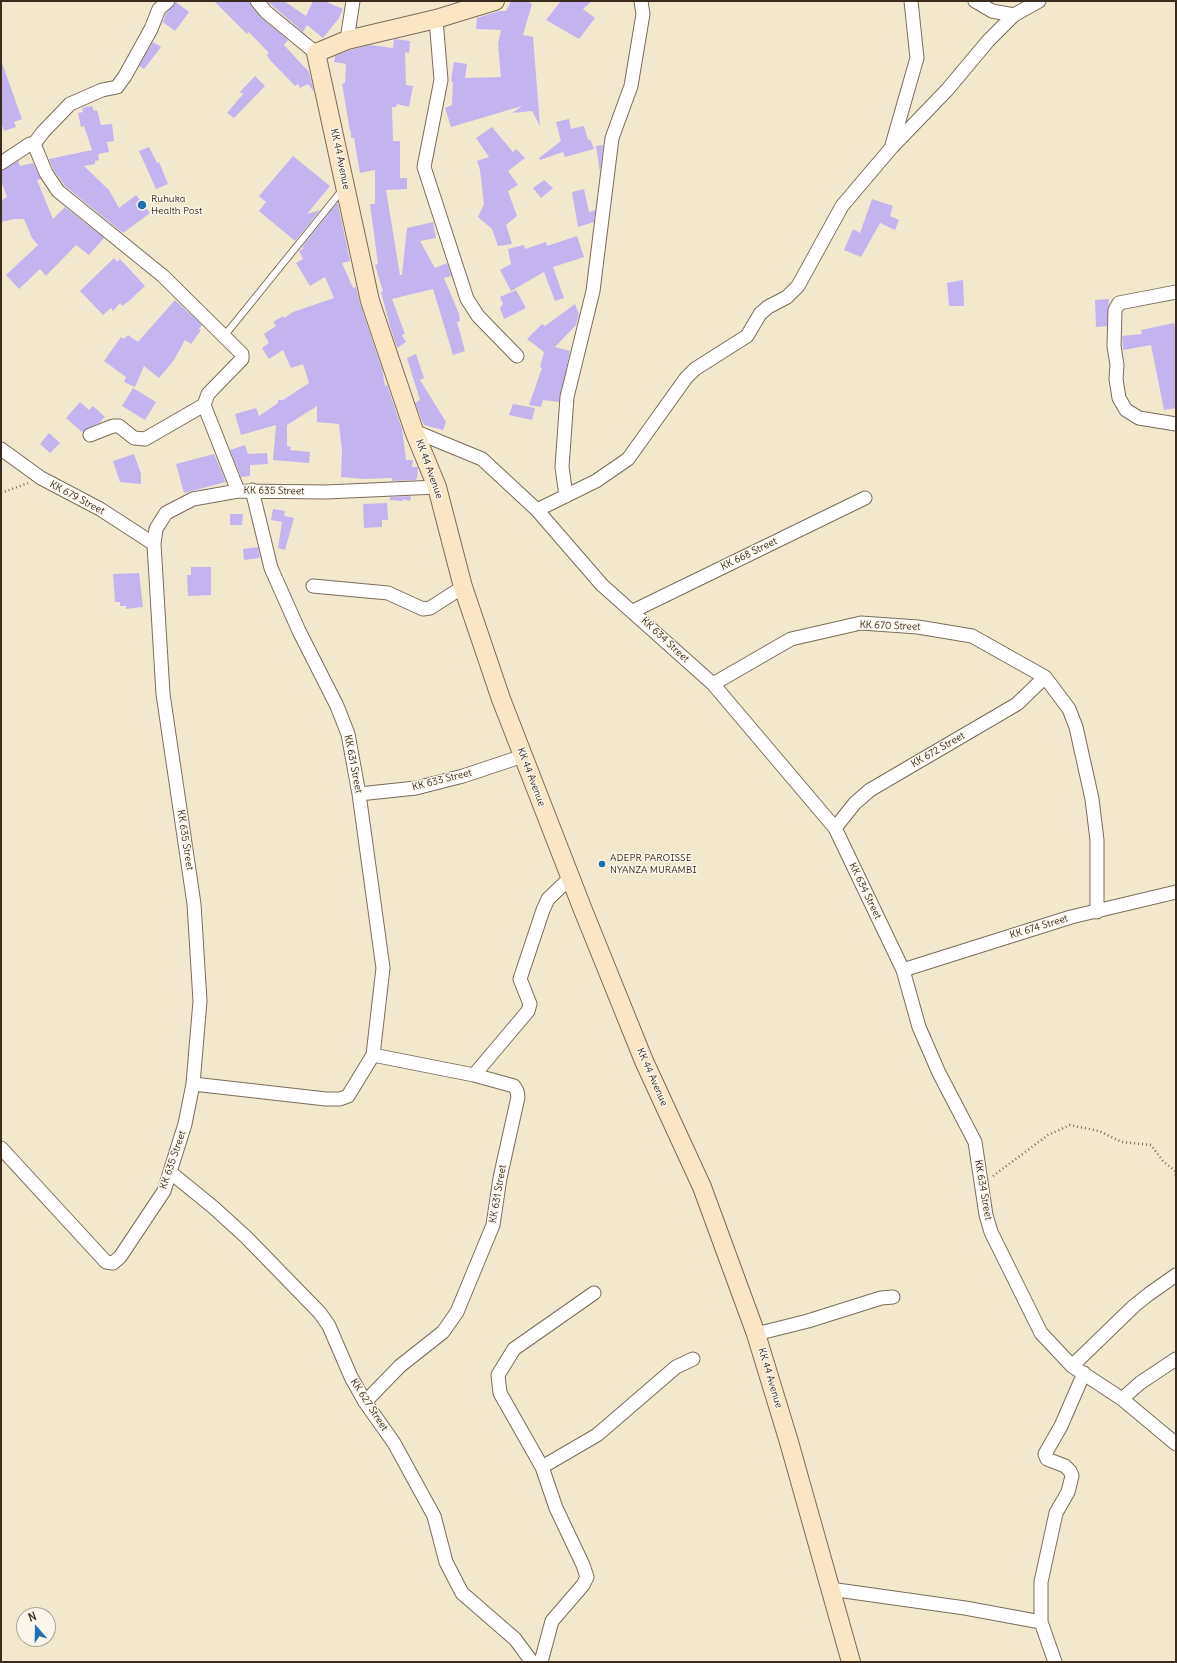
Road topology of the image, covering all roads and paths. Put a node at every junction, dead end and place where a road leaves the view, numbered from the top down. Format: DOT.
graph roads {
  1 [pos="168,1"];
  2 [pos="257,1"];
  3 [pos="353,1"];
  4 [pos="496,1"];
  5 [pos="641,1"];
  6 [pos="911,1"];
  7 [pos="976,1"];
  8 [pos="1039,1"];
  9 [pos="1014,15"];
  10 [pos="436,19"];
  11 [pos="347,40"];
  12 [pos="316,53"];
  13 [pos="34,144"];
  14 [pos="892,147"];
  15 [pos="1,163"];
  16 [pos="346,186"];
  17 [pos="1176,292"];
  18 [pos="225,335"];
  19 [pos="517,356"];
  20 [pos="204,404"];
  21 [pos="1176,424"];
  22 [pos="414,430"];
  23 [pos="90,435"];
  24 [pos="1,450"];
  25 [pos="41,478"];
  26 [pos="437,487"];
  27 [pos="252,490"];
  28 [pos="238,491"];
  29 [pos="1,493"];
  30 [pos="566,496"];
  31 [pos="865,498"];
  32 [pos="537,510"];
  33 [pos="154,544"];
  34 [pos="313,586"];
  35 [pos="464,587"];
  36 [pos="633,611"];
  37 [pos="1045,677"];
  38 [pos="712,684"];
  39 [pos="523,756"];
  40 [pos="359,794"];
  41 [pos="835,828"];
  42 [pos="570,878"];
  43 [pos="1176,892"];
  44 [pos="1097,912"];
  45 [pos="903,970"];
  46 [pos="373,1055"];
  47 [pos="474,1075"];
  48 [pos="194,1084"];
  49 [pos="1,1148"];
  50 [pos="170,1172"];
  51 [pos="1176,1178"];
  52 [pos="981,1185"];
  53 [pos="1176,1275"];
  54 [pos="594,1292"];
  55 [pos="893,1297"];
  56 [pos="756,1334"];
  57 [pos="693,1359"];
  58 [pos="1176,1359"];
  59 [pos="1072,1366"];
  60 [pos="1084,1373"];
  61 [pos="1122,1399"];
  62 [pos="365,1402"];
  63 [pos="1176,1444"];
  64 [pos="542,1467"];
  65 [pos="830,1589"];
  66 [pos="1042,1622"];
  67 [pos="532,1662"];
  68 [pos="541,1662"];
  69 [pos="851,1662"];
  70 [pos="1056,1662"];
  1 -- 13 [label="street"];
  2 -- 12 [label="street"];
  3 -- 11 [label="street"];
  4 -- 10 [label="main road"];
  5 -- 30 [label="street"];
  6 -- 14 [label="street"];
  7 -- 9 [label="street"];
  8 -- 9 [label="street"];
  9 -- 14 [label="street"];
  10 -- 11 [label="main road"];
  10 -- 19 [label="street"];
  11 -- 12 [label="main road"];
  12 -- 16 [label="main road, KK 44 Avenue"];
  13 -- 15 [label="street"];
  13 -- 18 [label="street"];
  14 -- 30 [label="street"];
  16 -- 18 [label="lane"];
  16 -- 22 [label="main road, KK 44 Avenue"];
  17 -- 21 [label="street"];
  18 -- 20 [label="street"];
  20 -- 23 [label="street"];
  20 -- 28 [label="street"];
  22 -- 26 [label="main road, KK 44 Avenue"];
  22 -- 32 [label="street, KK 634 Street"];
  24 -- 25 [label="street, KK 679 Street"];
  25 -- 29 [label="path"];
  25 -- 33 [label="street, KK 679 Street"];
  26 -- 27 [label="street, KK 635 Street"];
  26 -- 35 [label="main road, KK 44 Avenue"];
  27 -- 28 [label="street, KK 635 Street"];
  27 -- 40 [label="street, KK 631 Street"];
  28 -- 33 [label="street, KK 635 Street"];
  30 -- 32 [label="street"];
  31 -- 36 [label="street, KK 668 Street"];
  32 -- 36 [label="street, KK 634 Street"];
  33 -- 48 [label="street, KK 635 Street"];
  34 -- 35 [label="street"];
  35 -- 39 [label="main road, KK 44 Avenue"];
  36 -- 38 [label="street, KK 634 Street"];
  37 -- 38 [label="street, KK 670 Street"];
  37 -- 41 [label="street, KK 672 Street"];
  37 -- 44 [label="street"];
  38 -- 41 [label="street, KK 634 Street"];
  39 -- 40 [label="street, KK 633 Street"];
  39 -- 42 [label="main road, KK 44 Avenue"];
  40 -- 46 [label="street, KK 631 Street"];
  41 -- 45 [label="street, KK 634 Street"];
  42 -- 47 [label="street"];
  42 -- 56 [label="main road, KK 44 Avenue"];
  43 -- 44 [label="street, KK 674 Street"];
  44 -- 45 [label="street, KK 674 Street"];
  45 -- 52 [label="street, KK 634 Street"];
  46 -- 47 [label="street, KK 631 Street"];
  46 -- 48 [label="street, KK 631 Street"];
  47 -- 62 [label="street, KK 631 Street"];
  48 -- 50 [label="street, KK 635 Street"];
  49 -- 50 [label="street, KK 635 Street"];
  50 -- 62 [label="street, KK 627 Street"];
  51 -- 52 [label="path"];
  52 -- 59 [label="street, KK 634 Street"];
  53 -- 59 [label="street"];
  54 -- 64 [label="street"];
  55 -- 56 [label="street"];
  56 -- 65 [label="main road, KK 44 Avenue"];
  57 -- 64 [label="street"];
  58 -- 61 [label="street"];
  59 -- 60 [label="street, KK 634 Street"];
  60 -- 61 [label="street, KK 634 Street"];
  60 -- 66 [label="street"];
  61 -- 63 [label="street, KK 634 Street"];
  62 -- 67 [label="street, KK 627 Street"];
  64 -- 68 [label="street"];
  65 -- 66 [label="street"];
  65 -- 69 [label="main road, KK 44 Avenue"];
  66 -- 70 [label="street"];
}
